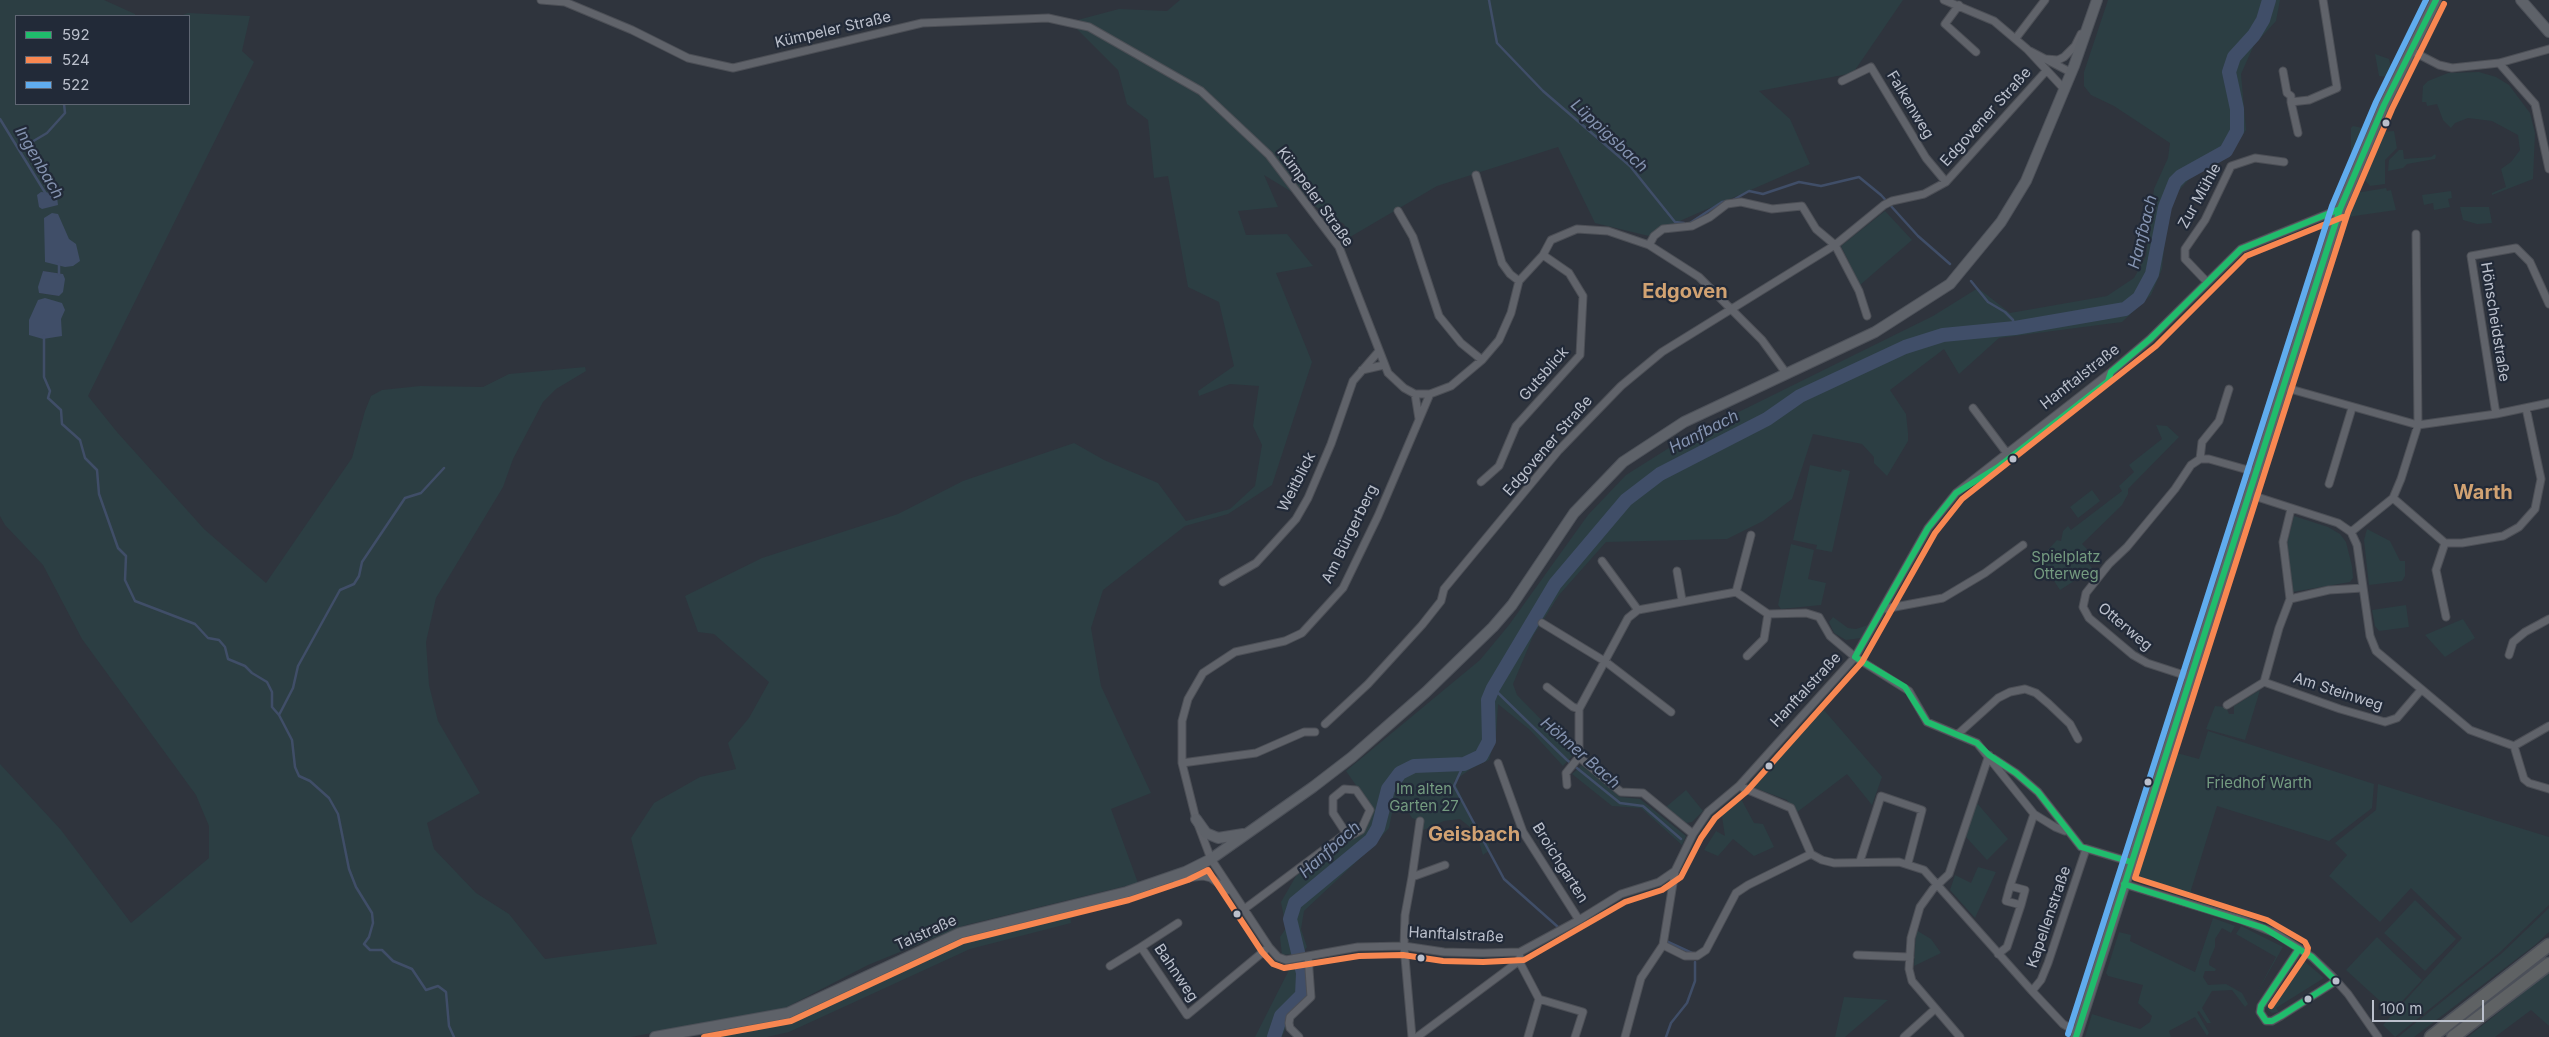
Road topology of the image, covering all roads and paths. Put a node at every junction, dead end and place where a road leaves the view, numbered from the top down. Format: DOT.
graph roads {
  1 [pos="541,0"];
  2 [pos="1944,0"];
  3 [pos="2045,0"];
  4 [pos="2323,0"];
  5 [pos="2436,0"];
  6 [pos="2521,0"];
  7 [pos="2096,4"];
  8 [pos="1959,5"];
  9 [pos="2549,32"];
  10 [pos="2016,38"];
  11 [pos="2027,49"];
  12 [pos="2549,49"];
  13 [pos="2410,50"];
  14 [pos="1976,52"];
  15 [pos="2046,59"];
  16 [pos="2499,63"];
  17 [pos="2046,71"];
  18 [pos="2283,71"];
  19 [pos="2072,73"];
  20 [pos="1842,80"];
  21 [pos="2065,90"];
  22 [pos="2292,102"];
  23 [pos="2298,133"];
  24 [pos="2284,162"];
  25 [pos="2549,169"];
  26 [pos="1476,176"];
  27 [pos="1946,182"];
  28 [pos="2340,209"];
  29 [pos="1398,211"];
  30 [pos="2416,234"];
  31 [pos="1649,245"];
  32 [pos="1835,245"];
  33 [pos="1543,255"];
  34 [pos="1519,281"];
  35 [pos="2207,282"];
  36 [pos="2549,304"];
  37 [pos="1731,310"];
  38 [pos="1867,316"];
  39 [pos="1379,351"];
  40 [pos="1482,360"];
  41 [pos="1384,364"];
  42 [pos="1362,370"];
  43 [pos="1786,373"];
  44 [pos="2229,389"];
  45 [pos="2281,392"];
  46 [pos="1415,394"];
  47 [pos="1430,394"];
  48 [pos="2549,403"];
  49 [pos="1973,408"];
  50 [pos="2352,408"];
  51 [pos="2526,408"];
  52 [pos="2496,414"];
  53 [pos="1419,419"];
  54 [pos="2418,425"];
  55 [pos="2006,452"];
  56 [pos="2200,459"];
  57 [pos="2254,472"];
  58 [pos="1481,482"];
  59 [pos="2328,484"];
  60 [pos="2248,494"];
  61 [pos="2393,498"];
  62 [pos="2291,509"];
  63 [pos="2351,532"];
  64 [pos="1751,535"];
  65 [pos="2445,543"];
  66 [pos="2023,545"];
  67 [pos="1602,561"];
  68 [pos="1677,571"];
  69 [pos="1223,582"];
  70 [pos="2363,588"];
  71 [pos="1736,592"];
  72 [pos="2290,599"];
  73 [pos="1682,600"];
  74 [pos="1884,609"];
  75 [pos="1638,610"];
  76 [pos="1768,614"];
  77 [pos="2446,617"];
  78 [pos="2549,619"];
  79 [pos="1542,623"];
  80 [pos="2509,655"];
  81 [pos="1747,656"];
  82 [pos="1855,658"];
  83 [pos="1606,662"];
  84 [pos="2190,677"];
  85 [pos="2264,682"];
  86 [pos="1547,687"];
  87 [pos="2421,690"];
  88 [pos="2227,705"];
  89 [pos="1580,709"];
  90 [pos="1671,712"];
  91 [pos="1325,724"];
  92 [pos="2549,726"];
  93 [pos="1315,732"];
  94 [pos="1958,734"];
  95 [pos="2078,739"];
  96 [pos="2514,746"];
  97 [pos="1988,755"];
  98 [pos="1577,759"];
  99 [pos="1182,763"];
  100 [pos="1498,763"];
  101 [pos="1567,785"];
  102 [pos="1740,786"];
  103 [pos="2549,789"];
  104 [pos="2034,814"];
  105 [pos="1196,819"];
  106 [pos="1420,821"];
  107 [pos="1253,830"];
  108 [pos="2065,830"];
  109 [pos="1346,833"];
  110 [pos="1693,834"];
  111 [pos="2086,849"];
  112 [pos="1811,854"];
  113 [pos="1211,859"];
  114 [pos="1860,861"];
  115 [pos="2131,862"];
  116 [pos="1908,863"];
  117 [pos="1445,865"];
  118 [pos="1675,871"];
  119 [pos="1412,877"];
  120 [pos="1157,882"];
  121 [pos="2124,884"];
  122 [pos="1939,886"];
  123 [pos="2010,886"];
  124 [pos="1231,891"];
  125 [pos="2021,905"];
  126 [pos="1243,910"];
  127 [pos="1579,920"];
  128 [pos="1178,924"];
  129 [pos="2549,944"];
  130 [pos="1663,945"];
  131 [pos="1404,946"];
  132 [pos="1142,947"];
  133 [pos="1269,947"];
  134 [pos="2299,949"];
  135 [pos="1520,952"];
  136 [pos="1857,954"];
  137 [pos="1998,954"];
  138 [pos="1306,957"];
  139 [pos="1910,957"];
  140 [pos="1520,961"];
  141 [pos="2549,964"];
  142 [pos="1110,966"];
  143 [pos="2336,981"];
  144 [pos="2032,991"];
  145 [pos="1539,999"];
  146 [pos="1935,1009"];
  147 [pos="2076,1035"];
  148 [pos="655,1037"];
  149 [pos="1299,1037"];
  150 [pos="1412,1037"];
  151 [pos="1417,1037"];
  152 [pos="1528,1037"];
  153 [pos="1575,1037"];
  154 [pos="1625,1037"];
  155 [pos="1904,1037"];
  156 [pos="1960,1037"];
  157 [pos="2378,1037"];
  158 [pos="2431,1037"];
  159 [pos="2453,1037"];
  1 -- 39 [label="street, Kümpeler Straße"];
  2 -- 8 [label="street"];
  3 -- 10 [label="street"];
  4 -- 22 [label="street"];
  5 -- 13 [label="main road"];
  6 -- 9 [label="main road"];
  7 -- 15 [label="street"];
  7 -- 19 [label="main road, Talstraße"];
  8 -- 10 [label="street"];
  8 -- 14 [label="street"];
  10 -- 11 [label="street"];
  11 -- 15 [label="street"];
  11 -- 17 [label="street"];
  12 -- 16 [label="street"];
  13 -- 16 [label="street"];
  13 -- 28 [label="main road"];
  15 -- 19 [label="street"];
  16 -- 25 [label="street"];
  17 -- 21 [label="street"];
  17 -- 27 [label="street, Edgovener Straße"];
  18 -- 22 [label="street"];
  19 -- 21 [label="main road, Talstraße"];
  20 -- 27 [label="street, Falkenweg"];
  21 -- 43 [label="main road, Talstraße"];
  22 -- 23 [label="street"];
  24 -- 35 [label="street, Zur Mühle"];
  26 -- 34 [label="street"];
  27 -- 32 [label="street, Edgovener Straße"];
  28 -- 35 [label="street, Hanftalstraße"];
  28 -- 45 [label="main road"];
  29 -- 40 [label="street"];
  30 -- 54 [label="street"];
  31 -- 32 [label="street"];
  31 -- 33 [label="street"];
  31 -- 37 [label="street"];
  32 -- 37 [label="street, Edgovener Straße"];
  32 -- 38 [label="street"];
  33 -- 34 [label="street"];
  33 -- 58 [label="street, Gutsblick"];
  34 -- 40 [label="street"];
  35 -- 55 [label="street, Hanftalstraße"];
  36 -- 52 [label="street, Hönscheidstraße"];
  37 -- 43 [label="street"];
  37 -- 91 [label="street, Edgovener Straße"];
  39 -- 41 [label="street, Kümpeler Straße"];
  39 -- 42 [label="street, Weitblick"];
  40 -- 47 [label="street"];
  41 -- 42 [label="street"];
  41 -- 46 [label="street, Kümpeler Straße"];
  42 -- 69 [label="street, Weitblick"];
  43 -- 107 [label="main road, Talstraße"];
  44 -- 56 [label="street, Otterweg"];
  45 -- 50 [label="street"];
  45 -- 57 [label="main road"];
  46 -- 47 [label="street"];
  46 -- 53 [label="street"];
  47 -- 53 [label="street, Am Bürgerberg"];
  48 -- 51 [label="street"];
  49 -- 55 [label="street"];
  50 -- 54 [label="street"];
  50 -- 59 [label="street"];
  51 -- 52 [label="street"];
  51 -- 65 [label="street"];
  52 -- 54 [label="street"];
  53 -- 99 [label="street, Am Bürgerberg"];
  54 -- 61 [label="street"];
  55 -- 74 [label="street, Hanftalstraße"];
  56 -- 57 [label="street"];
  56 -- 84 [label="street, Otterweg"];
  57 -- 60 [label="main road"];
  60 -- 62 [label="street"];
  60 -- 84 [label="main road"];
  61 -- 63 [label="street"];
  61 -- 65 [label="street"];
  62 -- 63 [label="street"];
  62 -- 72 [label="street"];
  63 -- 70 [label="street"];
  64 -- 71 [label="street"];
  65 -- 77 [label="street"];
  66 -- 74 [label="street"];
  67 -- 75 [label="street"];
  68 -- 73 [label="street"];
  70 -- 72 [label="street"];
  70 -- 87 [label="street"];
  71 -- 73 [label="street"];
  71 -- 76 [label="street"];
  72 -- 85 [label="street"];
  73 -- 75 [label="street"];
  74 -- 82 [label="street, Hanftalstraße"];
  75 -- 83 [label="street"];
  76 -- 81 [label="street"];
  76 -- 82 [label="street"];
  78 -- 80 [label="street"];
  79 -- 83 [label="street"];
  82 -- 94 [label="street"];
  82 -- 102 [label="street, Hanftalstraße"];
  83 -- 89 [label="street"];
  83 -- 90 [label="street"];
  84 -- 115 [label="main road"];
  85 -- 87 [label="street, Am Steinweg"];
  85 -- 88 [label="street"];
  86 -- 89 [label="street"];
  87 -- 96 [label="street"];
  89 -- 98 [label="street"];
  92 -- 96 [label="street"];
  93 -- 99 [label="street"];
  94 -- 95 [label="street"];
  94 -- 97 [label="street"];
  96 -- 103 [label="street"];
  97 -- 104 [label="street"];
  97 -- 108 [label="street"];
  97 -- 122 [label="street"];
  98 -- 101 [label="street"];
  98 -- 110 [label="street"];
  99 -- 105 [label="street, Am Bürgerberg"];
  100 -- 127 [label="street, Broichgarten"];
  102 -- 110 [label="street, Hanftalstraße"];
  102 -- 112 [label="street"];
  104 -- 108 [label="street"];
  104 -- 123 [label="street"];
  105 -- 107 [label="main road, Am Bürgerberg"];
  105 -- 113 [label="street, Am Bürgerberg"];
  106 -- 119 [label="street"];
  107 -- 113 [label="main road, Talstraße"];
  108 -- 111 [label="street"];
  109 -- 109 [label="street"];
  109 -- 126 [label="street"];
  110 -- 118 [label="street, Hanftalstraße"];
  111 -- 115 [label="street"];
  111 -- 144 [label="street, Kapellenstraße"];
  112 -- 114 [label="street, Kapellenstraße"];
  112 -- 130 [label="street"];
  113 -- 120 [label="main road, Talstraße"];
  113 -- 124 [label="street, Hanftalstraße"];
  114 -- 116 [label="street, Kapellenstraße"];
  114 -- 116 [label="street"];
  115 -- 121 [label="main road"];
  116 -- 122 [label="street, Kapellenstraße"];
  117 -- 119 [label="street"];
  118 -- 127 [label="street, Hanftalstraße"];
  118 -- 130 [label="street"];
  119 -- 131 [label="street"];
  120 -- 124 [label="street, Hanftalstraße"];
  120 -- 148 [label="main road, Talstraße"];
  121 -- 134 [label="street"];
  121 -- 147 [label="main road"];
  122 -- 137 [label="street, Kapellenstraße"];
  122 -- 139 [label="street"];
  123 -- 125 [label="street, Kapellenstraße"];
  123 -- 125 [label="street, Kapellenstraße"];
  124 -- 126 [label="street, Hanftalstraße"];
  125 -- 137 [label="street, Kapellenstraße"];
  126 -- 133 [label="street, Hanftalstraße"];
  127 -- 135 [label="street, Hanftalstraße"];
  128 -- 132 [label="street, Bahnweg"];
  129 -- 158 [label="highway"];
  130 -- 154 [label="street"];
  131 -- 135 [label="street, Hanftalstraße"];
  131 -- 138 [label="street, Hanftalstraße"];
  131 -- 150 [label="street"];
  132 -- 133 [label="street, Bahnweg"];
  132 -- 142 [label="street, Bahnweg"];
  133 -- 138 [label="street, Hanftalstraße"];
  134 -- 143 [label="street"];
  134 -- 143 [label="street"];
  135 -- 140 [label="street"];
  136 -- 139 [label="street"];
  137 -- 144 [label="street, Kapellenstraße"];
  138 -- 149 [label="street"];
  139 -- 146 [label="street"];
  140 -- 145 [label="street"];
  140 -- 151 [label="street"];
  141 -- 159 [label="highway"];
  143 -- 157 [label="street"];
  144 -- 147 [label="street, Kapellenstraße"];
  145 -- 152 [label="street"];
  145 -- 153 [label="street"];
  146 -- 155 [label="street"];
  146 -- 156 [label="street"];
}
